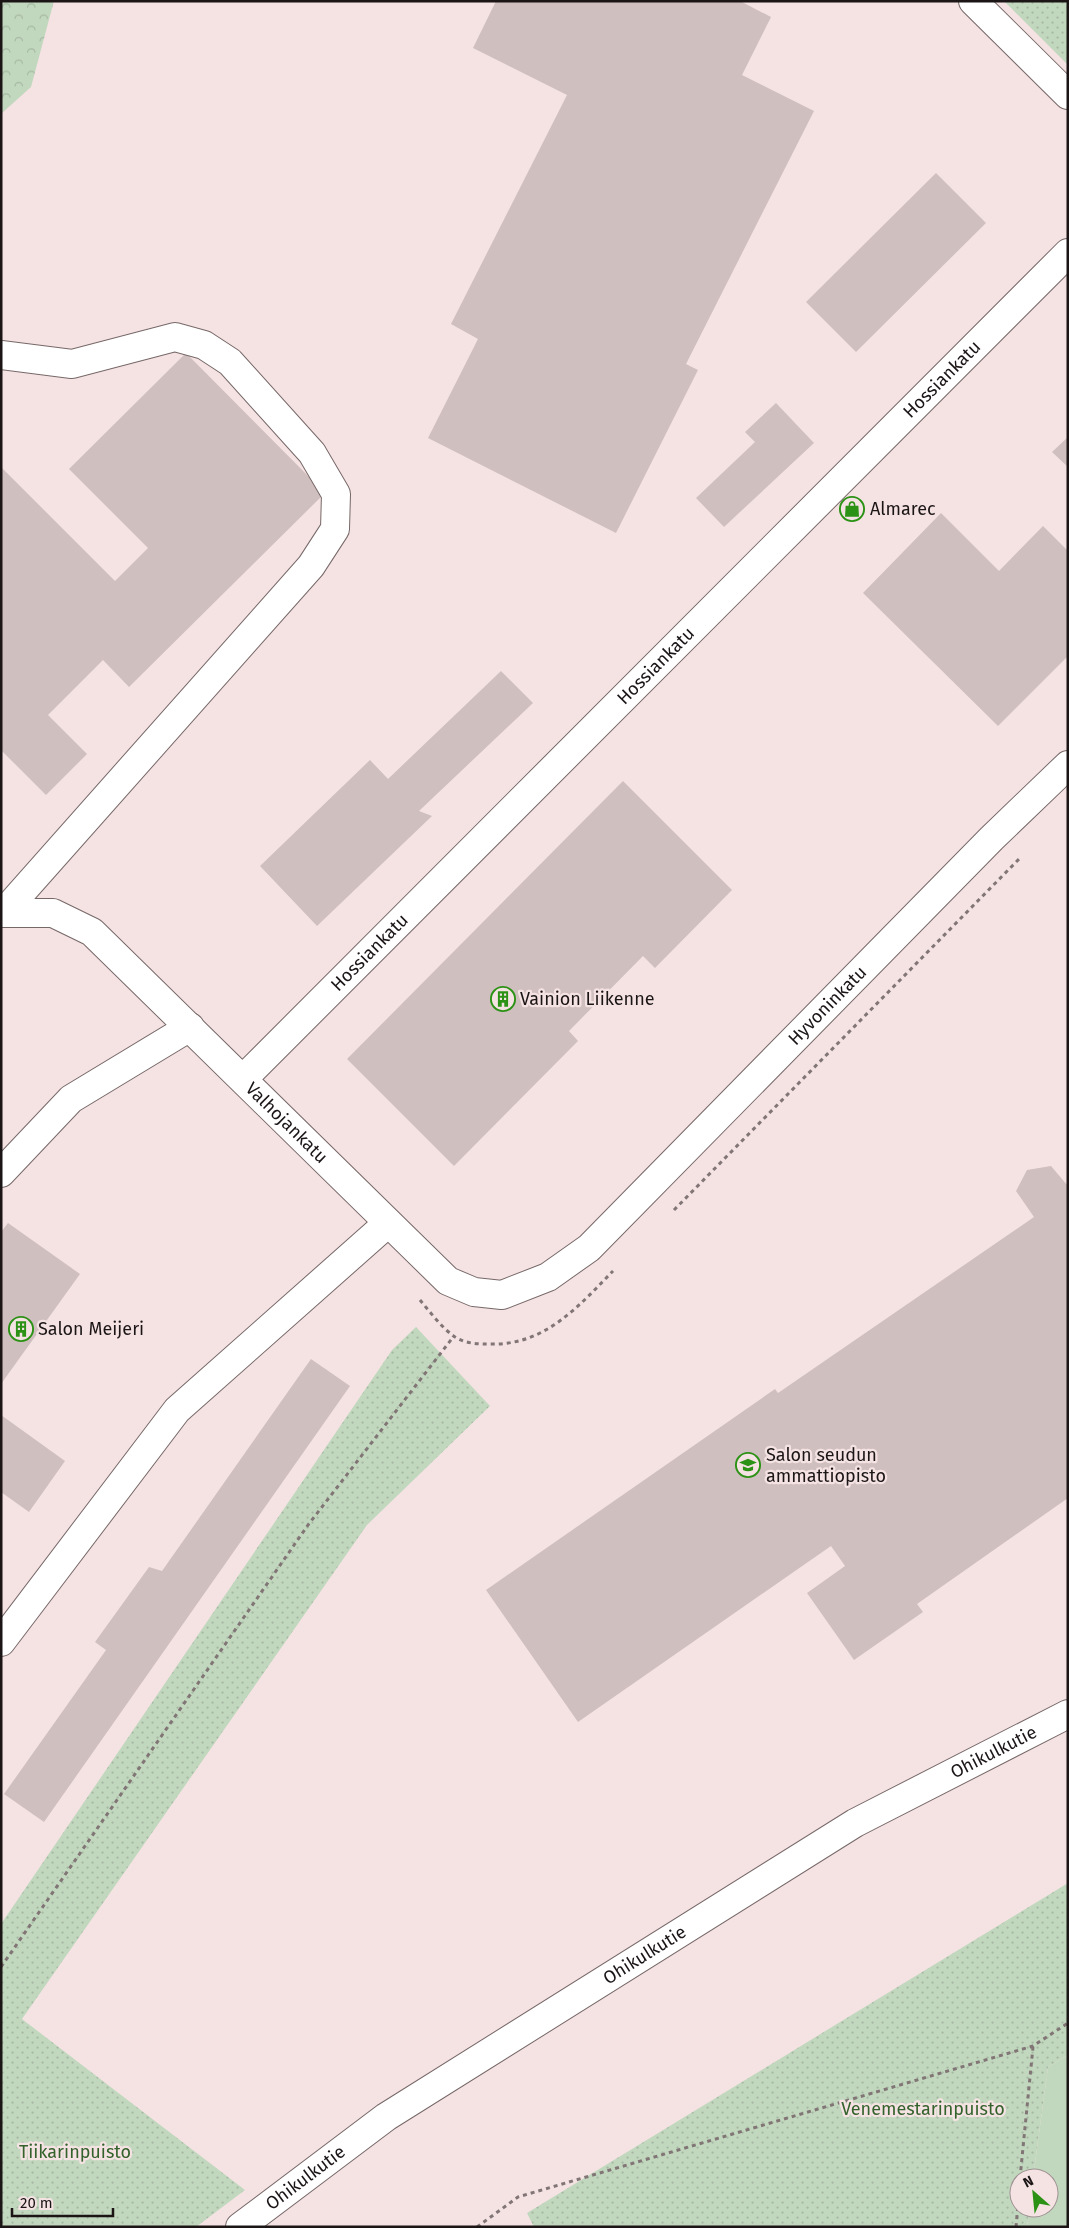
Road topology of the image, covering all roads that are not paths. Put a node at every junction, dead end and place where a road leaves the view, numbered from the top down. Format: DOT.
graph roads {
  1 [pos="973,1"];
  2 [pos="1068,95"];
  3 [pos="1068,253"];
  4 [pos="1,355"];
  5 [pos="1068,765"];
  6 [pos="2,907"];
  7 [pos="190,1027"];
  8 [pos="243,1079"];
  9 [pos="1,1173"];
  10 [pos="388,1223"];
  11 [pos="588,1248"];
  12 [pos="1,1642"];
  13 [pos="1068,1714"];
  14 [pos="240,2227"];
  1 -- 2 [label="street"];
  3 -- 8 [label="street, Hossiankatu"];
  4 -- 6 [label="street"];
  5 -- 11 [label="street, Hyvoninkatu"];
  6 -- 7 [label="street, Valhojankatu"];
  7 -- 8 [label="street, Valhojankatu"];
  7 -- 9 [label="street"];
  8 -- 10 [label="street, Valhojankatu"];
  10 -- 11 [label="street, Valhojankatu"];
  10 -- 12 [label="street"];
  13 -- 14 [label="street, Ohikulkutie"];
}
